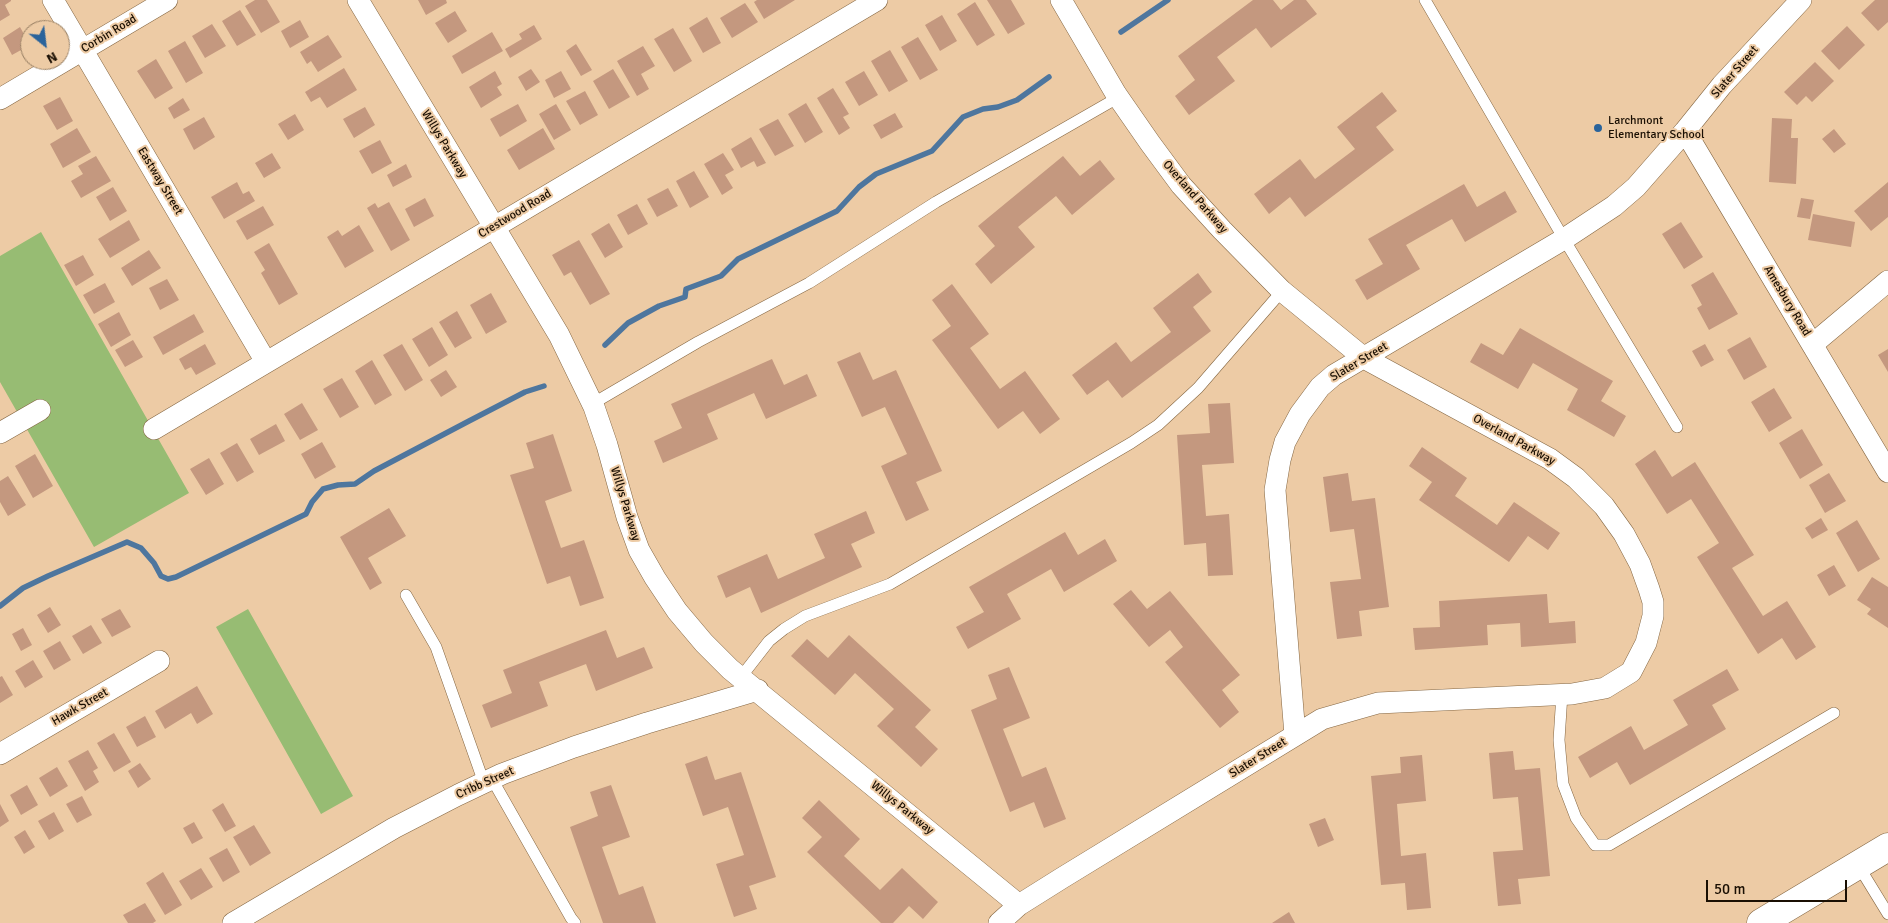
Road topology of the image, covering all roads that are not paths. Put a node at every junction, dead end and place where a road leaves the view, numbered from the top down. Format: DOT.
graph roads {
  1 [pos="53,0"];
  2 [pos="167,0"];
  3 [pos="358,0"];
  4 [pos="877,0"];
  5 [pos="1060,0"];
  6 [pos="1425,0"];
  7 [pos="1801,0"];
  8 [pos="83,50"];
  9 [pos="1118,97"];
  10 [pos="0,99"];
  11 [pos="1685,131"];
  12 [pos="493,227"];
  13 [pos="1564,239"];
  14 [pos="1888,282"];
  15 [pos="1282,291"];
  16 [pos="1813,344"];
  17 [pos="1364,358"];
  18 [pos="266,362"];
  19 [pos="592,404"];
  20 [pos="40,410"];
  21 [pos="1677,427"];
  22 [pos="154,429"];
  23 [pos="0,433"];
  24 [pos="1888,472"];
  25 [pos="406,595"];
  26 [pos="159,661"];
  27 [pos="741,677"];
  28 [pos="758,690"];
  29 [pos="1562,694"];
  30 [pos="1834,713"];
  31 [pos="1295,735"];
  32 [pos="0,754"];
  33 [pos="488,781"];
  34 [pos="1887,851"];
  35 [pos="1858,865"];
  36 [pos="1019,905"];
  37 [pos="1888,914"];
  38 [pos="233,923"];
  39 [pos="575,923"];
  40 [pos="999,923"];
  41 [pos="1761,923"];
  1 -- 8 [label="street, Eastway Street"];
  2 -- 8 [label="street, Corbin Road"];
  3 -- 12 [label="street, Willys Parkway"];
  4 -- 12 [label="street, Crestwood Road"];
  5 -- 9 [label="street, Overland Parkway"];
  6 -- 13 [label="lane"];
  7 -- 11 [label="street, Slater Street"];
  8 -- 10 [label="street, Corbin Road"];
  8 -- 18 [label="street, Eastway Street"];
  9 -- 15 [label="street, Overland Parkway"];
  9 -- 19 [label="lane"];
  11 -- 13 [label="street, Slater Street"];
  11 -- 16 [label="street, Amesbury Road"];
  12 -- 18 [label="street, Crestwood Road"];
  12 -- 19 [label="street, Willys Parkway"];
  13 -- 17 [label="street, Slater Street"];
  13 -- 21 [label="lane"];
  14 -- 16 [label="street"];
  15 -- 17 [label="street, Overland Parkway"];
  15 -- 27 [label="lane"];
  16 -- 24 [label="street, Amesbury Road"];
  17 -- 29 [label="street, Overland Parkway"];
  17 -- 31 [label="street, Slater Street"];
  18 -- 22 [label="street, Crestwood Road"];
  19 -- 27 [label="street, Willys Parkway"];
  20 -- 23 [label="street"];
  25 -- 33 [label="lane"];
  26 -- 32 [label="street, Hawk Street"];
  27 -- 28 [label="street, Willys Parkway"];
  28 -- 33 [label="street, Cribb Street"];
  28 -- 36 [label="street, Willys Parkway"];
  29 -- 30 [label="lane"];
  29 -- 31 [label="street, Overland Parkway"];
  31 -- 36 [label="street, Slater Street"];
  33 -- 38 [label="street, Cribb Street"];
  33 -- 39 [label="lane"];
  34 -- 35 [label="main road"];
  35 -- 37 [label="lane"];
  35 -- 41 [label="main road"];
  36 -- 40 [label="street, Slater Street"];
}
